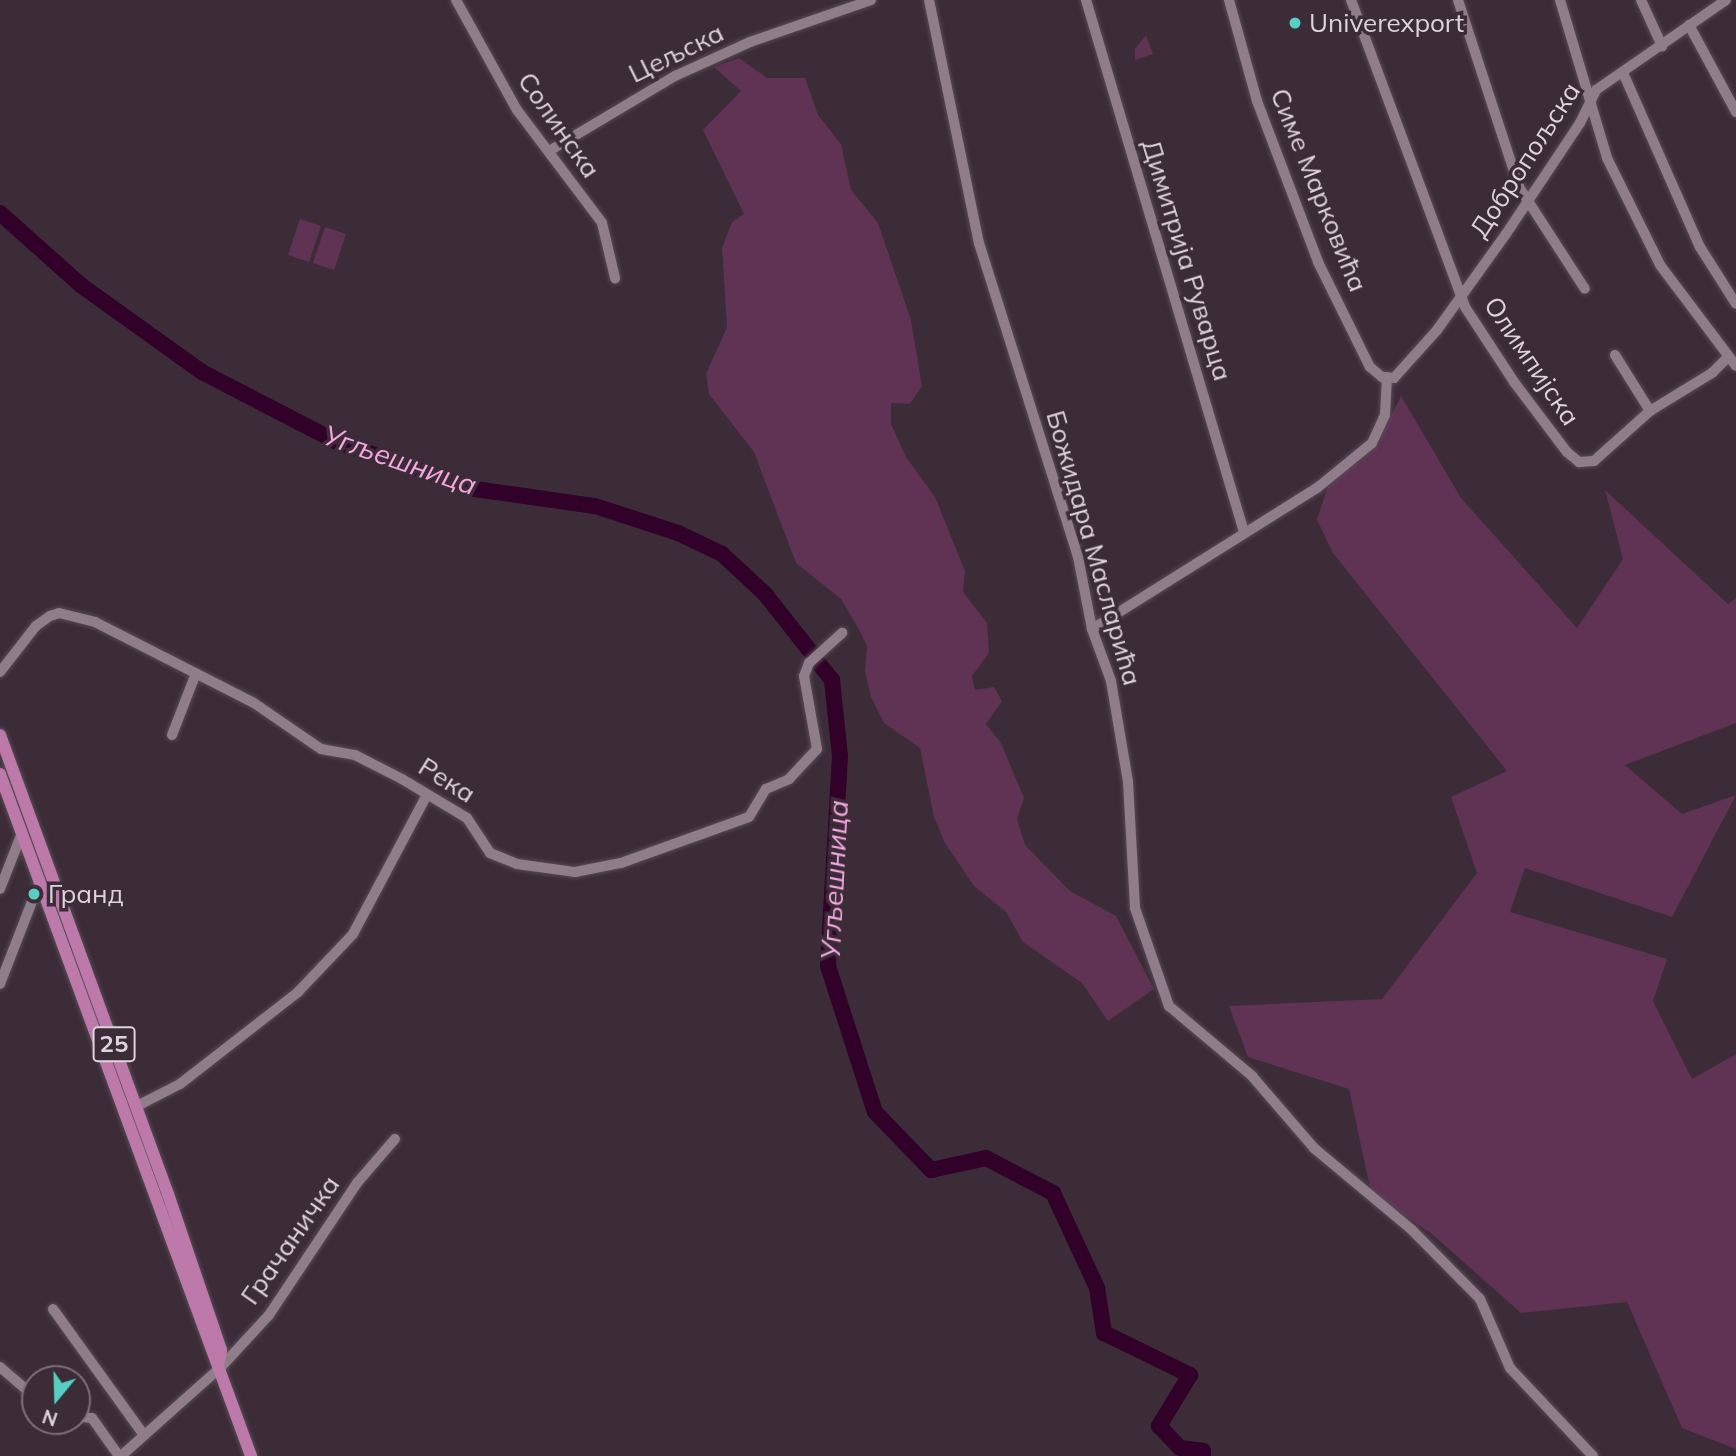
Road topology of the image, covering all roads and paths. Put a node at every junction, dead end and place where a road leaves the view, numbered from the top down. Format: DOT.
graph roads {
  1 [pos="456,0"];
  2 [pos="871,0"];
  3 [pos="929,0"];
  4 [pos="1086,0"];
  5 [pos="1229,0"];
  6 [pos="1351,0"];
  7 [pos="1458,0"];
  8 [pos="1560,0"];
  9 [pos="1641,0"];
  10 [pos="1726,0"];
  11 [pos="1689,25"];
  12 [pos="1662,46"];
  13 [pos="1624,75"];
  14 [pos="1589,102"];
  15 [pos="1736,112"];
  16 [pos="549,151"];
  17 [pos="1527,202"];
  18 [pos="615,278"];
  19 [pos="1585,289"];
  20 [pos="1462,295"];
  21 [pos="1736,304"];
  22 [pos="1615,355"];
  23 [pos="1728,357"];
  24 [pos="1736,366"];
  25 [pos="1391,378"];
  26 [pos="1650,411"];
  27 [pos="1244,532"];
  28 [pos="1092,629"];
  29 [pos="842,633"];
  30 [pos="0,672"];
  31 [pos="196,673"];
  32 [pos="0,735"];
  33 [pos="172,735"];
  34 [pos="0,774"];
  35 [pos="427,795"];
  36 [pos="22,833"];
  37 [pos="40,881"];
  38 [pos="0,890"];
  39 [pos="0,984"];
  40 [pos="137,1107"];
  41 [pos="395,1139"];
  42 [pos="53,1309"];
  43 [pos="220,1364"];
  44 [pos="0,1367"];
  45 [pos="21,1385"];
  46 [pos="91,1418"];
  47 [pos="144,1435"];
  48 [pos="120,1456"];
  49 [pos="251,1456"];
  50 [pos="1593,1456"];
  1 -- 16 [label="street, Солинска"];
  2 -- 16 [label="street, Цељска"];
  3 -- 28 [label="street, Божидара Масларића"];
  4 -- 27 [label="street, Димитрија Руварца"];
  5 -- 25 [label="street, Симе Марковића"];
  6 -- 20 [label="street, Олимпијска"];
  7 -- 17 [label="street"];
  8 -- 14 [label="street"];
  9 -- 12 [label="street"];
  10 -- 11 [label="street, Добропољска"];
  11 -- 12 [label="street, Добропољска"];
  11 -- 15 [label="street"];
  12 -- 13 [label="street, Добропољска"];
  13 -- 14 [label="street, Добропољска"];
  13 -- 21 [label="street"];
  14 -- 17 [label="street, Добропољска"];
  14 -- 23 [label="street"];
  16 -- 18 [label="street, Солинска"];
  17 -- 19 [label="street"];
  17 -- 20 [label="street, Добропољска"];
  20 -- 25 [label="street, Добропољска"];
  20 -- 26 [label="street, Олимпијска"];
  22 -- 26 [label="street"];
  23 -- 24 [label="street"];
  23 -- 26 [label="street"];
  25 -- 27 [label="street"];
  27 -- 28 [label="street"];
  28 -- 50 [label="street, Божидара Масларића"];
  29 -- 35 [label="street, Река"];
  30 -- 31 [label="street, Река"];
  31 -- 33 [label="street"];
  31 -- 35 [label="street, Река"];
  32 -- 40 [label="main road, 25"];
  34 -- 36 [label="main road, 25"];
  35 -- 40 [label="street"];
  36 -- 37 [label="main road, 25"];
  36 -- 38 [label="street"];
  37 -- 39 [label="street"];
  37 -- 43 [label="main road, 25"];
  40 -- 43 [label="main road, 25"];
  41 -- 43 [label="street, Грачаничка"];
  42 -- 47 [label="street"];
  43 -- 47 [label="street, Грачаничка"];
  43 -- 49 [label="main road, 25"];
  44 -- 45 [label="street"];
  46 -- 48 [label="street"];
  47 -- 48 [label="street, Грачаничка"];
}
